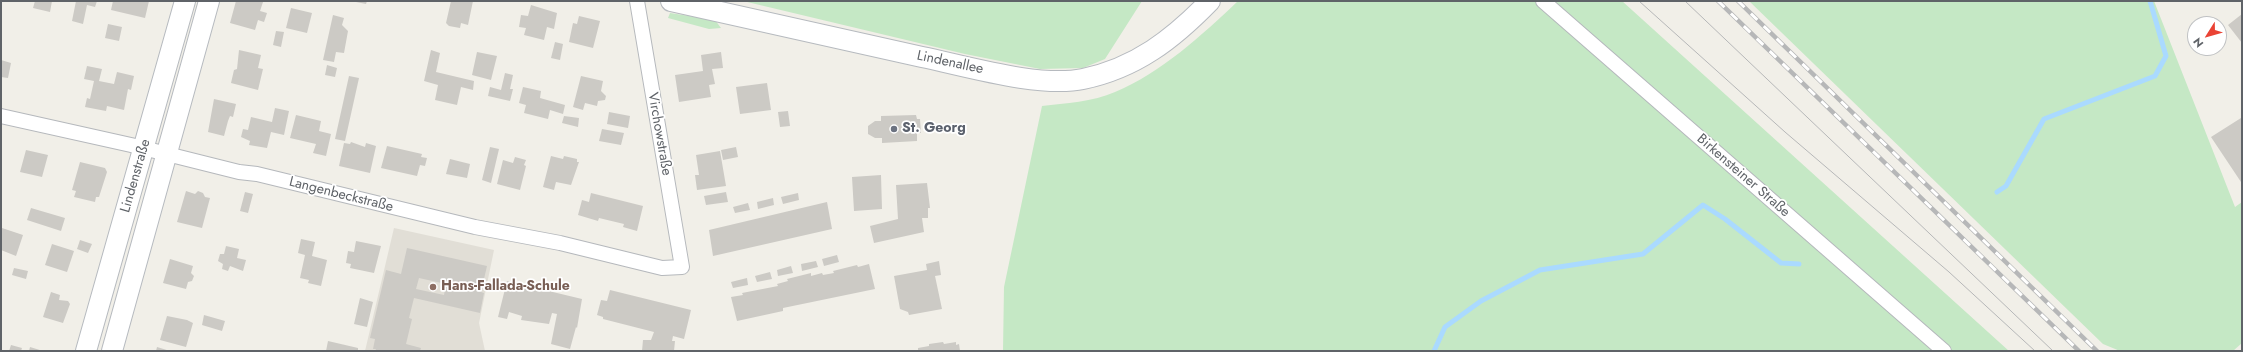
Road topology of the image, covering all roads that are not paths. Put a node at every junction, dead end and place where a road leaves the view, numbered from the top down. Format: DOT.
graph roads {
  1 [pos="185,1"];
  2 [pos="209,1"];
  3 [pos="636,1"];
  4 [pos="671,1"];
  5 [pos="1210,1"];
  6 [pos="1543,1"];
  7 [pos="1,116"];
  8 [pos="144,148"];
  9 [pos="167,154"];
  10 [pos="682,267"];
  11 [pos="86,351"];
  12 [pos="112,351"];
  13 [pos="1944,351"];
  1 -- 8 [label="street, Lindenstraße"];
  2 -- 9 [label="street, Lindenstraße"];
  3 -- 10 [label="street, Virchowstraße"];
  4 -- 5 [label="street, Lindenallee"];
  6 -- 13 [label="street, Birkensteiner Straße"];
  7 -- 8 [label="street, Langenbeckstraße"];
  8 -- 9 [label="street, Langenbeckstraße"];
  8 -- 11 [label="street, Lindenstraße"];
  9 -- 10 [label="street, Langenbeckstraße"];
  9 -- 12 [label="street, Lindenstraße"];
}
